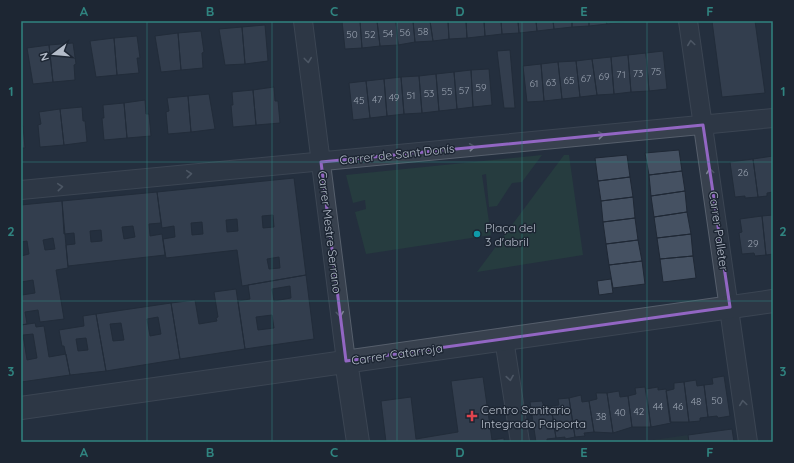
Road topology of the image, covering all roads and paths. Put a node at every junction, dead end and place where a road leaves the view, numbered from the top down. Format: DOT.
graph roads {
  1 [pos="303,21"];
  2 [pos="688,21"];
  3 [pos="773,118"];
  4 [pos="703,125"];
  5 [pos="321,162"];
  6 [pos="21,190"];
  7 [pos="773,301"];
  8 [pos="730,307"];
  9 [pos="504,339"];
  10 [pos="346,361"];
  11 [pos="21,408"];
  12 [pos="358,442"];
  13 [pos="520,442"];
  14 [pos="748,442"];
  1 -- 5 [label="street, Carrer Mestre Serrano, one-way"];
  4 -- 2 [label="street, Carrer Palleter, one-way"];
  3 -- 4 [label="street, Carrer de Sant Donís"];
  5 -- 4 [label="street, Carrer de Sant Donís, one-way"];
  8 -- 4 [label="street, Carrer Palleter, one-way"];
  6 -- 5 [label="street, Carrer de Sant Donís, one-way"];
  5 -- 10 [label="street, Carrer Mestre Serrano, one-way"];
  7 -- 8 [label="street, Carrer Catarroja"];
  8 -- 9 [label="street, Carrer Catarroja"];
  14 -- 8 [label="street, Carrer Palleter, one-way"];
  9 -- 10 [label="street, Carrer Catarroja"];
  9 -- 13 [label="street, one-way"];
  10 -- 11 [label="street, Carrer Catarroja"];
  10 -- 12 [label="street, Carrer Mestre Serrano"];
}
